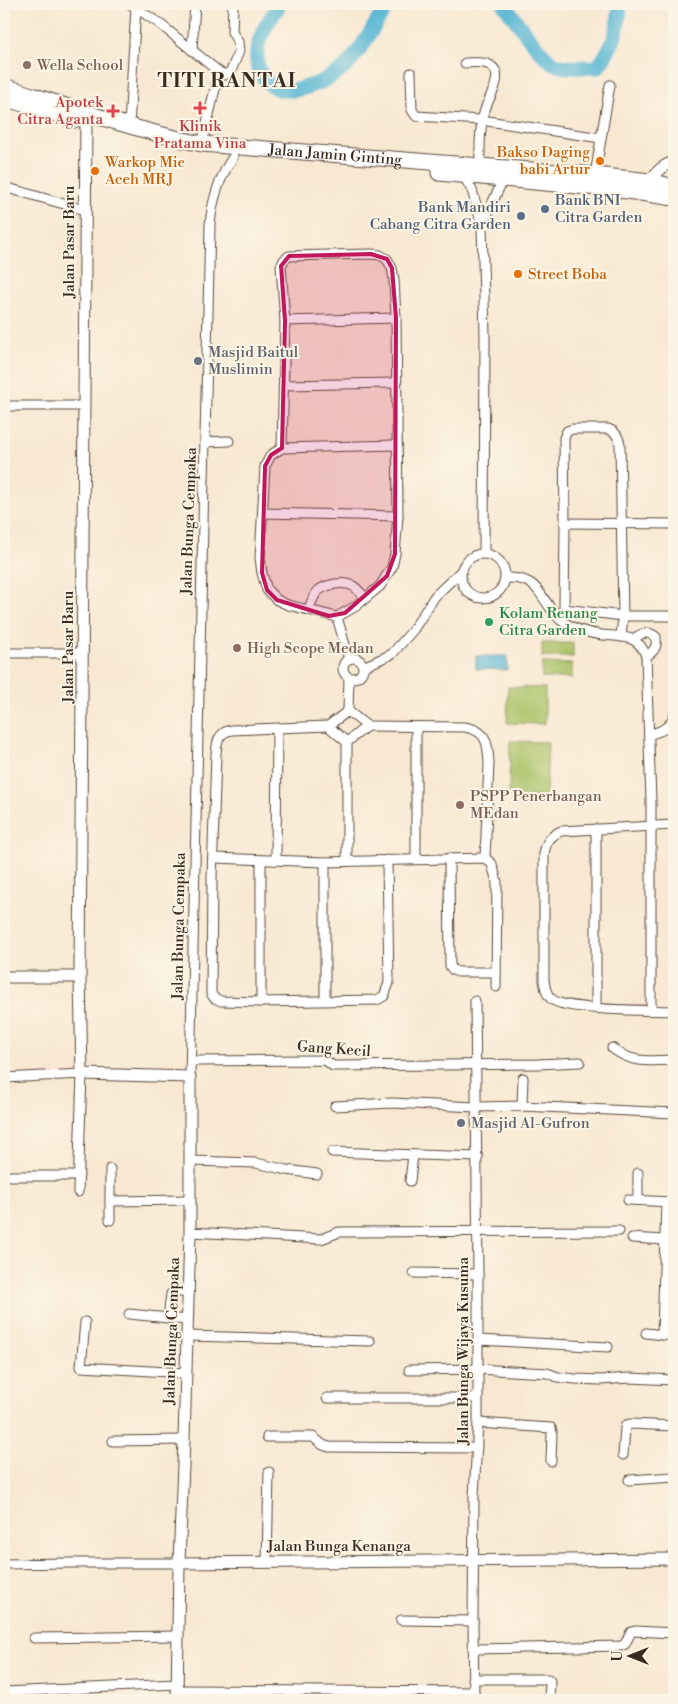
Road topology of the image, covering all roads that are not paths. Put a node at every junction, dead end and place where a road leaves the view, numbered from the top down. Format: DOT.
graph roads {
  1 [pos="195,4"];
  2 [pos="233,4"];
  3 [pos="133,5"];
  4 [pos="192,50"];
  5 [pos="465,63"];
  6 [pos="219,72"];
  7 [pos="411,73"];
  8 [pos="4,86"];
  9 [pos="610,86"];
  10 [pos="4,98"];
  11 [pos="86,118"];
  12 [pos="482,120"];
  13 [pos="129,126"];
  14 [pos="601,138"];
  15 [pos="202,144"];
  16 [pos="233,157"];
  17 [pos="674,162"];
  18 [pos="480,166"];
  19 [pos="463,170"];
  20 [pos="505,173"];
  21 [pos="595,175"];
  22 [pos="650,182"];
  23 [pos="4,187"];
  24 [pos="674,187"];
  25 [pos="674,198"];
  26 [pos="85,210"];
  27 [pos="482,225"];
  28 [pos="396,318"];
  29 [pos="285,321"];
  30 [pos="396,383"];
  31 [pos="284,385"];
  32 [pos="4,406"];
  33 [pos="83,406"];
  34 [pos="206,442"];
  35 [pos="230,442"];
  36 [pos="397,446"];
  37 [pos="282,448"];
  38 [pos="263,513"];
  39 [pos="398,516"];
  40 [pos="565,523"];
  41 [pos="621,523"];
  42 [pos="674,524"];
  43 [pos="484,554"];
  44 [pos="461,571"];
  45 [pos="505,578"];
  46 [pos="365,597"];
  47 [pos="309,609"];
  48 [pos="564,609"];
  49 [pos="622,616"];
  50 [pos="674,616"];
  51 [pos="336,617"];
  52 [pos="562,620"];
  53 [pos="621,637"];
  54 [pos="633,639"];
  55 [pos="4,653"];
  56 [pos="83,653"];
  57 [pos="646,656"];
  58 [pos="349,659"];
  59 [pos="363,667"];
  60 [pos="349,677"];
  61 [pos="348,712"];
  62 [pos="674,716"];
  63 [pos="328,726"];
  64 [pos="366,726"];
  65 [pos="416,727"];
  66 [pos="277,729"];
  67 [pos="649,734"];
  68 [pos="347,742"];
  69 [pos="651,825"];
  70 [pos="674,825"];
  71 [pos="596,829"];
  72 [pos="213,858"];
  73 [pos="449,858"];
  74 [pos="485,858"];
  75 [pos="416,859"];
  76 [pos="261,860"];
  77 [pos="276,860"];
  78 [pos="387,860"];
  79 [pos="347,861"];
  80 [pos="325,862"];
  81 [pos="496,972"];
  82 [pos="4,978"];
  83 [pos="80,978"];
  84 [pos="496,987"];
  85 [pos="325,1000"];
  86 [pos="475,1001"];
  87 [pos="261,1002"];
  88 [pos="596,1008"];
  89 [pos="651,1010"];
  90 [pos="674,1011"];
  91 [pos="612,1048"];
  92 [pos="674,1060"];
  93 [pos="191,1061"];
  94 [pos="580,1062"];
  95 [pos="476,1065"];
  96 [pos="82,1074"];
  97 [pos="190,1077"];
  98 [pos="4,1078"];
  99 [pos="523,1078"];
  100 [pos="335,1106"];
  101 [pos="522,1106"];
  102 [pos="476,1107"];
  103 [pos="674,1113"];
  104 [pos="332,1152"];
  105 [pos="413,1155"];
  106 [pos="478,1157"];
  107 [pos="191,1160"];
  108 [pos="110,1169"];
  109 [pos="638,1173"];
  110 [pos="317,1174"];
  111 [pos="11,1176"];
  112 [pos="80,1176"];
  113 [pos="410,1182"];
  114 [pos="78,1192"];
  115 [pos="190,1200"];
  116 [pos="110,1201"];
  117 [pos="670,1202"];
  118 [pos="110,1220"];
  119 [pos="619,1231"];
  120 [pos="190,1232"];
  121 [pos="477,1232"];
  122 [pos="632,1238"];
  123 [pos="664,1240"];
  124 [pos="414,1273"];
  125 [pos="478,1274"];
  126 [pos="189,1292"];
  127 [pos="129,1314"];
  128 [pos="168,1318"];
  129 [pos="188,1320"];
  130 [pos="85,1322"];
  131 [pos="646,1333"];
  132 [pos="662,1335"];
  133 [pos="188,1336"];
  134 [pos="674,1336"];
  135 [pos="478,1340"];
  136 [pos="370,1341"];
  137 [pos="608,1347"];
  138 [pos="478,1369"];
  139 [pos="409,1370"];
  140 [pos="186,1373"];
  141 [pos="674,1380"];
  142 [pos="327,1398"];
  143 [pos="478,1398"];
  144 [pos="478,1423"];
  145 [pos="674,1426"];
  146 [pos="266,1438"];
  147 [pos="184,1440"];
  148 [pos="113,1441"];
  149 [pos="477,1448"];
  150 [pos="623,1455"];
  151 [pos="552,1461"];
  152 [pos="269,1472"];
  153 [pos="674,1477"];
  154 [pos="629,1480"];
  155 [pos="674,1559"];
  156 [pos="475,1560"];
  157 [pos="267,1562"];
  158 [pos="179,1563"];
  159 [pos="4,1564"];
  160 [pos="401,1620"];
  161 [pos="473,1621"];
  162 [pos="674,1633"];
  163 [pos="179,1636"];
  164 [pos="34,1638"];
  165 [pos="473,1649"];
  166 [pos="473,1679"];
  167 [pos="4,1692"];
  168 [pos="177,1692"];
  169 [pos="474,1696"];
  170 [pos="549,1700"];
  1 -- 4 [label="street"];
  2 -- 6 [label="street"];
  3 -- 4 [label="street"];
  3 -- 13 [label="street"];
  4 -- 6 [label="street"];
  5 -- 12 [label="street"];
  6 -- 15 [label="street"];
  7 -- 12 [label="street"];
  8 -- 11 [label="main road, Jalan Jamin Ginting"];
  9 -- 14 [label="street"];
  10 -- 11 [label="main road, Jalan Jamin Ginting"];
  11 -- 13 [label="main road, Jalan Jamin Ginting"];
  11 -- 16 [label="main road, Jalan Jamin Ginting"];
  11 -- 26 [label="street, Jalan Pasar Baru"];
  12 -- 14 [label="street"];
  12 -- 18 [label="street"];
  13 -- 15 [label="main road, Jalan Jamin Ginting"];
  14 -- 21 [label="street"];
  15 -- 19 [label="main road, Jalan Jamin Ginting"];
  16 -- 19 [label="main road, Jalan Jamin Ginting"];
  16 -- 34 [label="street, Jalan Bunga Cempaka"];
  17 -- 22 [label="street"];
  18 -- 19 [label="main road, Jalan Jamin Ginting"];
  18 -- 20 [label="main road, Jalan Jamin Ginting"];
  19 -- 20 [label="main road, Jalan Jamin Ginting"];
  19 -- 27 [label="street"];
  20 -- 21 [label="main road, Jalan Jamin Ginting"];
  20 -- 25 [label="main road, Jalan Jamin Ginting"];
  20 -- 27 [label="street"];
  21 -- 22 [label="main road, Jalan Jamin Ginting"];
  22 -- 24 [label="main road, Jalan Jamin Ginting"];
  23 -- 26 [label="street"];
  26 -- 33 [label="street, Jalan Pasar Baru"];
  27 -- 43 [label="street"];
  28 -- 29 [label="street"];
  28 -- 29 [label="street"];
  28 -- 30 [label="street"];
  29 -- 31 [label="street"];
  30 -- 31 [label="street"];
  30 -- 36 [label="street"];
  31 -- 37 [label="street"];
  32 -- 33 [label="street"];
  33 -- 56 [label="street, Jalan Pasar Baru"];
  34 -- 35 [label="street"];
  34 -- 93 [label="street, Jalan Bunga Cempaka"];
  36 -- 37 [label="street"];
  36 -- 39 [label="street"];
  37 -- 38 [label="street"];
  38 -- 39 [label="street"];
  38 -- 47 [label="street"];
  39 -- 46 [label="street"];
  40 -- 41 [label="street"];
  40 -- 41 [label="street"];
  40 -- 48 [label="street"];
  41 -- 42 [label="street"];
  41 -- 49 [label="street"];
  43 -- 44 [label="street"];
  43 -- 45 [label="street"];
  44 -- 45 [label="street"];
  44 -- 59 [label="street"];
  45 -- 52 [label="street"];
  46 -- 47 [label="street"];
  46 -- 51 [label="street"];
  47 -- 51 [label="street"];
  48 -- 49 [label="street"];
  48 -- 52 [label="street"];
  49 -- 50 [label="street"];
  49 -- 53 [label="street"];
  51 -- 58 [label="street"];
  52 -- 53 [label="street"];
  53 -- 54 [label="street"];
  54 -- 57 [label="street"];
  54 -- 57 [label="street"];
  55 -- 56 [label="street"];
  56 -- 83 [label="street, Jalan Pasar Baru"];
  57 -- 67 [label="street"];
  58 -- 59 [label="street"];
  58 -- 60 [label="street"];
  59 -- 60 [label="street"];
  60 -- 61 [label="street"];
  61 -- 63 [label="street"];
  61 -- 64 [label="street"];
  62 -- 67 [label="street"];
  63 -- 66 [label="street"];
  63 -- 68 [label="street"];
  64 -- 65 [label="street"];
  64 -- 68 [label="street"];
  65 -- 74 [label="street"];
  65 -- 75 [label="street"];
  66 -- 72 [label="street"];
  66 -- 77 [label="street"];
  67 -- 69 [label="street"];
  68 -- 79 [label="street"];
  69 -- 70 [label="street"];
  69 -- 71 [label="street"];
  69 -- 89 [label="street"];
  71 -- 88 [label="street"];
  71 -- 88 [label="street"];
  72 -- 76 [label="street"];
  72 -- 87 [label="street"];
  73 -- 74 [label="street"];
  73 -- 75 [label="street"];
  73 -- 81 [label="street"];
  74 -- 81 [label="street"];
  75 -- 78 [label="street"];
  76 -- 77 [label="street"];
  76 -- 87 [label="street"];
  77 -- 80 [label="street"];
  78 -- 79 [label="street"];
  78 -- 85 [label="street"];
  79 -- 80 [label="street"];
  80 -- 85 [label="street"];
  81 -- 84 [label="street"];
  82 -- 83 [label="street"];
  83 -- 96 [label="street, Jalan Pasar Baru"];
  85 -- 87 [label="street"];
  86 -- 95 [label="street, Jalan Bunga Wijaya Kusuma"];
  88 -- 89 [label="street"];
  89 -- 90 [label="street"];
  91 -- 92 [label="street"];
  93 -- 95 [label="street, Gang Kecil"];
  93 -- 97 [label="street, Jalan Bunga Cempaka"];
  94 -- 95 [label="street, Gang Kecil"];
  95 -- 102 [label="street, Jalan Bunga Wijaya Kusuma"];
  96 -- 97 [label="street"];
  96 -- 98 [label="street"];
  96 -- 112 [label="street"];
  97 -- 107 [label="street, Jalan Bunga Cempaka"];
  99 -- 101 [label="street"];
  100 -- 102 [label="street"];
  101 -- 102 [label="street"];
  101 -- 103 [label="street"];
  102 -- 106 [label="street, Jalan Bunga Wijaya Kusuma"];
  104 -- 105 [label="street"];
  105 -- 106 [label="street"];
  105 -- 113 [label="street"];
  106 -- 121 [label="street, Jalan Bunga Wijaya Kusuma"];
  107 -- 110 [label="street"];
  107 -- 115 [label="street, Jalan Bunga Cempaka"];
  108 -- 116 [label="street"];
  109 -- 117 [label="street"];
  111 -- 112 [label="street"];
  112 -- 114 [label="street"];
  115 -- 116 [label="street"];
  115 -- 120 [label="street, Jalan Bunga Cempaka"];
  116 -- 118 [label="street"];
  117 -- 123 [label="street"];
  119 -- 121 [label="street"];
  120 -- 121 [label="street"];
  120 -- 126 [label="street, Jalan Bunga Cempaka"];
  121 -- 125 [label="street, Jalan Bunga Wijaya Kusuma"];
  122 -- 123 [label="street"];
  123 -- 132 [label="street"];
  124 -- 125 [label="street"];
  125 -- 135 [label="street, Jalan Bunga Wijaya Kusuma"];
  126 -- 128 [label="street"];
  126 -- 129 [label="street, Jalan Bunga Cempaka"];
  127 -- 128 [label="street"];
  128 -- 129 [label="street"];
  129 -- 133 [label="street, Jalan Bunga Cempaka"];
  130 -- 140 [label="street"];
  131 -- 132 [label="street"];
  132 -- 134 [label="street"];
  133 -- 136 [label="street"];
  133 -- 140 [label="street, Jalan Bunga Cempaka"];
  135 -- 137 [label="street"];
  135 -- 138 [label="street, Jalan Bunga Wijaya Kusuma"];
  138 -- 139 [label="street"];
  138 -- 141 [label="street"];
  138 -- 143 [label="street, Jalan Bunga Wijaya Kusuma"];
  140 -- 147 [label="street, Jalan Bunga Cempaka"];
  142 -- 143 [label="street"];
  143 -- 144 [label="street, Jalan Bunga Wijaya Kusuma"];
  144 -- 149 [label="street, Jalan Bunga Wijaya Kusuma"];
  144 -- 151 [label="street"];
  145 -- 150 [label="street"];
  146 -- 149 [label="street"];
  147 -- 148 [label="street"];
  147 -- 158 [label="street, Jalan Bunga Cempaka"];
  149 -- 156 [label="street, Jalan Bunga Wijaya Kusuma"];
  152 -- 157 [label="street"];
  153 -- 154 [label="street"];
  155 -- 156 [label="street, Jalan Bunga Kenanga"];
  156 -- 157 [label="street, Jalan Bunga Kenanga"];
  156 -- 161 [label="street, Jalan Bunga Wijaya Kusuma"];
  157 -- 158 [label="street, Jalan Bunga Kenanga"];
  158 -- 159 [label="street, Jalan Bunga Kenanga"];
  158 -- 163 [label="street, Jalan Bunga Cempaka"];
  160 -- 161 [label="street"];
  161 -- 165 [label="street, Jalan Bunga Wijaya Kusuma"];
  162 -- 165 [label="street"];
  163 -- 164 [label="street"];
  163 -- 168 [label="street, Jalan Bunga Cempaka"];
  165 -- 166 [label="street, Jalan Bunga Wijaya Kusuma"];
  166 -- 169 [label="street, Jalan Bunga Wijaya Kusuma"];
  166 -- 170 [label="street"];
  167 -- 168 [label="street"];
  168 -- 169 [label="street"];
}
